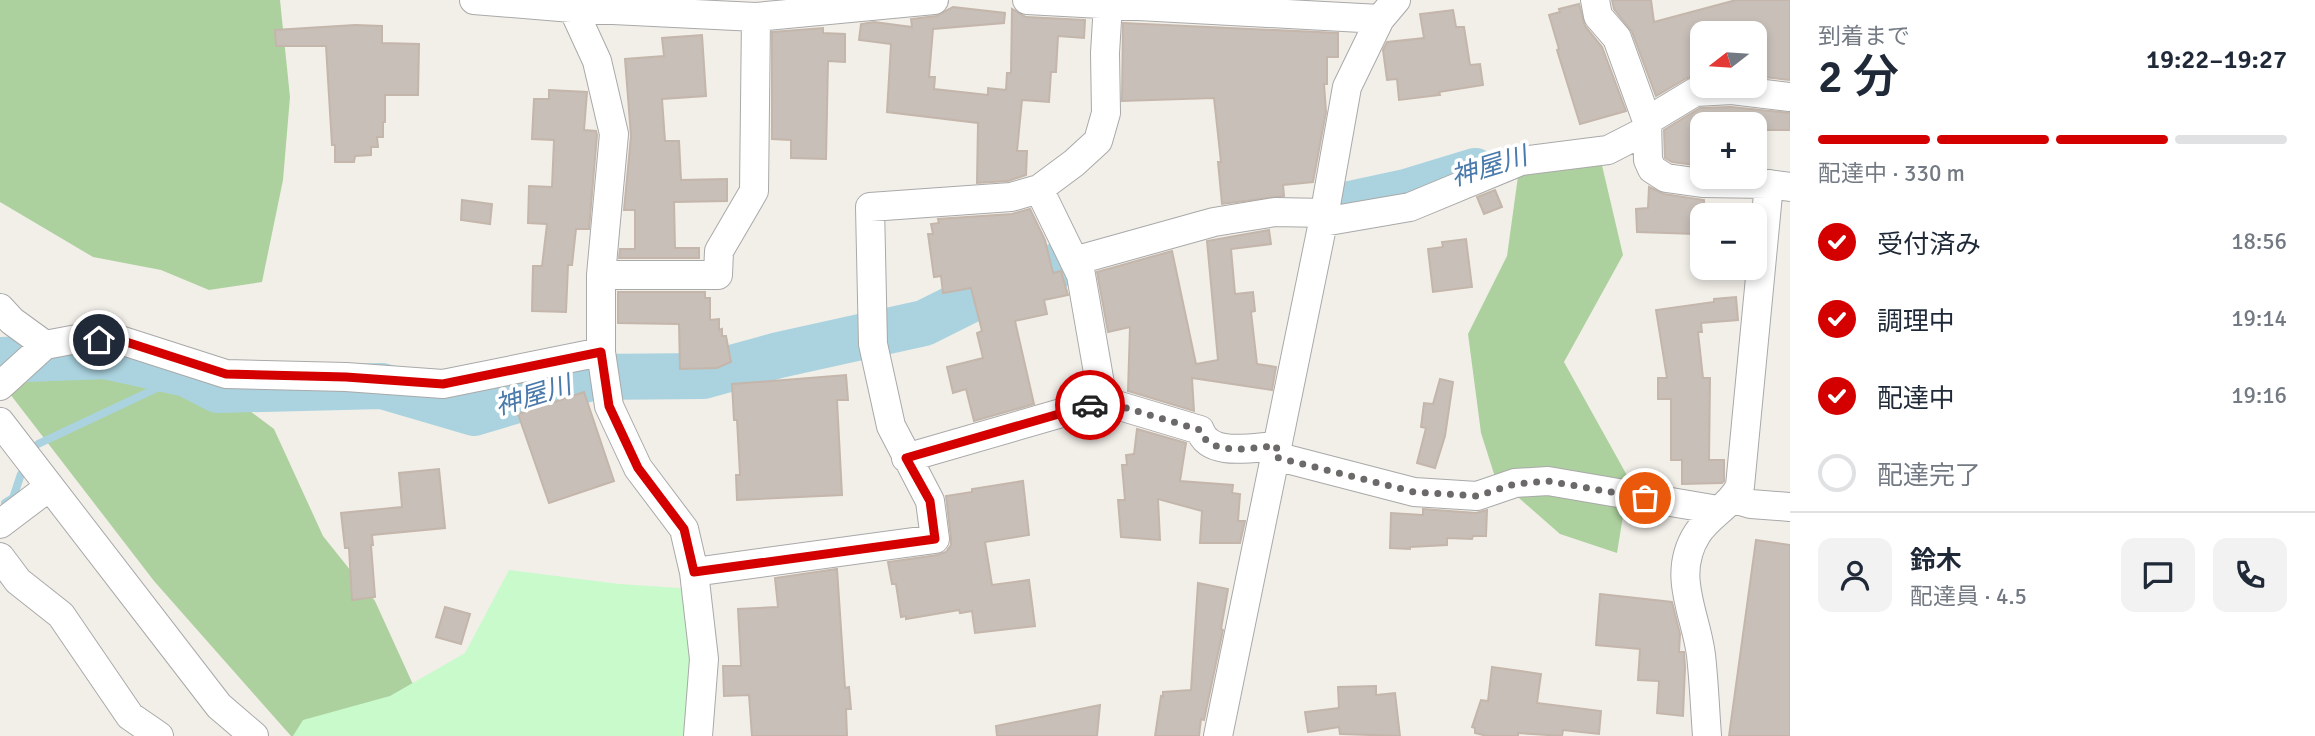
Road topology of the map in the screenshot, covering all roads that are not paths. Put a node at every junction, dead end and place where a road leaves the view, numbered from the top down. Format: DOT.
graph roads {
  1 [pos="474,0"];
  2 [pos="934,0"];
  3 [pos="1027,0"];
  4 [pos="1595,0"];
  5 [pos="570,4"];
  6 [pos="1108,4"];
  7 [pos="1388,9"];
  8 [pos="756,17"];
  9 [pos="1790,97"];
  10 [pos="1647,125"];
  11 [pos="1780,186"];
  12 [pos="1039,189"];
  13 [pos="1324,218"];
  14 [pos="1074,261"];
  15 [pos="601,275"];
  16 [pos="0,308"];
  17 [pos="601,352"];
  18 [pos="36,354"];
  19 [pos="0,386"];
  20 [pos="1103,401"];
  21 [pos="0,422"];
  22 [pos="1276,451"];
  23 [pos="906,458"];
  24 [pos="49,487"];
  25 [pos="1726,504"];
  26 [pos="1790,507"];
  27 [pos="0,524"];
  28 [pos="0,558"];
  29 [pos="694,572"];
  30 [pos="159,736"];
  31 [pos="254,736"];
  32 [pos="698,736"];
  33 [pos="1218,736"];
  34 [pos="1707,736"];
  1 -- 5 [label="street"];
  2 -- 8 [label="street"];
  3 -- 6 [label="street"];
  4 -- 10 [label="street"];
  5 -- 8 [label="street"];
  5 -- 15 [label="street"];
  6 -- 7 [label="street"];
  6 -- 12 [label="street"];
  7 -- 13 [label="street"];
  8 -- 15 [label="street"];
  9 -- 10 [label="street"];
  10 -- 11 [label="street"];
  10 -- 13 [label="street"];
  11 -- 25 [label="street"];
  12 -- 14 [label="street"];
  12 -- 23 [label="street"];
  13 -- 14 [label="street"];
  13 -- 22 [label="street"];
  14 -- 20 [label="street"];
  15 -- 17 [label="street"];
  16 -- 18 [label="street"];
  17 -- 18 [label="street"];
  17 -- 29 [label="street"];
  18 -- 19 [label="street"];
  20 -- 22 [label="street"];
  20 -- 23 [label="street"];
  21 -- 24 [label="street"];
  22 -- 25 [label="street"];
  22 -- 33 [label="street"];
  23 -- 29 [label="street"];
  24 -- 27 [label="street"];
  24 -- 31 [label="street"];
  25 -- 26 [label="street"];
  25 -- 34 [label="street"];
  28 -- 30 [label="street"];
  29 -- 32 [label="street"];
}
